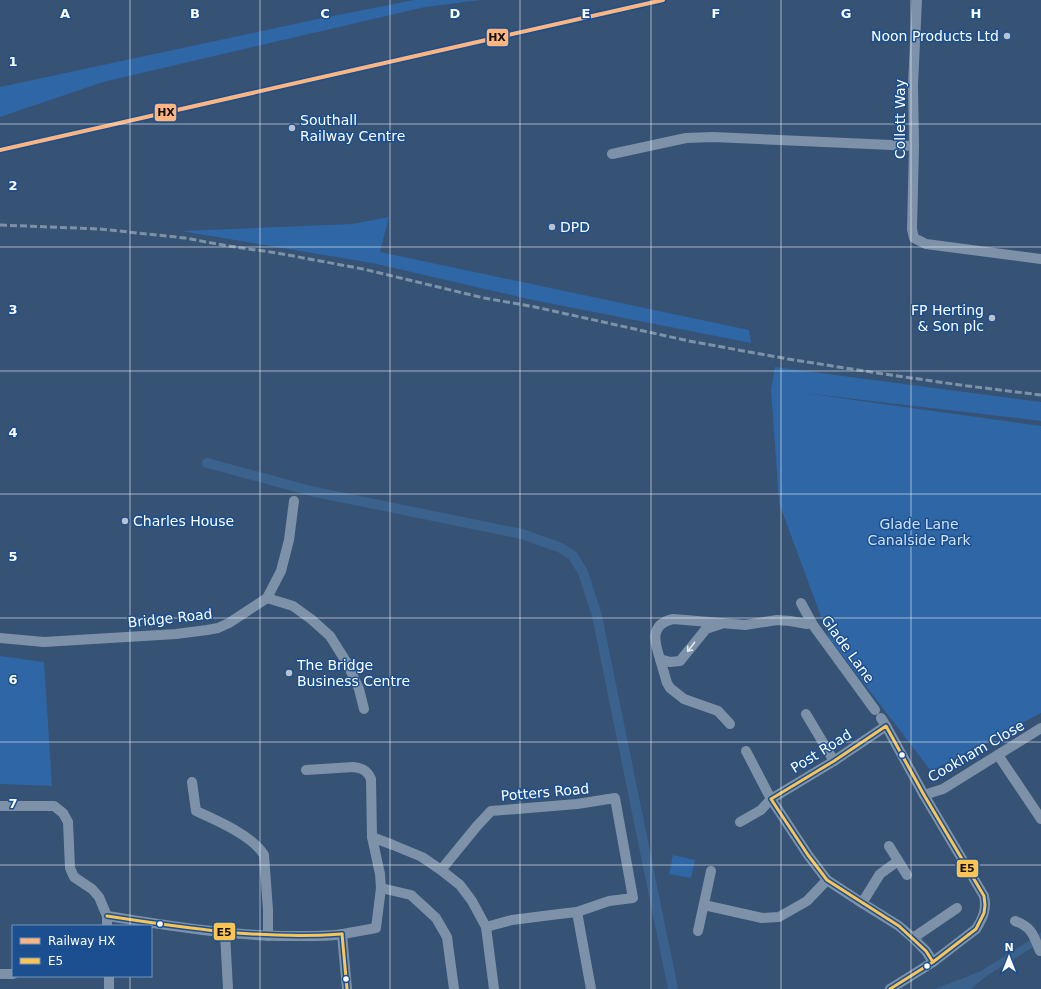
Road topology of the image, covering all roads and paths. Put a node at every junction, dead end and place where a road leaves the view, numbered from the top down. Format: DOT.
graph roads {
  1 [pos="917,0"];
  2 [pos="914,146"];
  3 [pos="612,154"];
  4 [pos="1041,259"];
  5 [pos="294,505"];
  6 [pos="267,598"];
  7 [pos="801,603"];
  8 [pos="811,622"];
  9 [pos="721,624"];
  10 [pos="0,638"];
  11 [pos="660,659"];
  12 [pos="680,661"];
  13 [pos="667,683"];
  14 [pos="364,709"];
  15 [pos="806,714"];
  16 [pos="881,718"];
  17 [pos="730,724"];
  18 [pos="1041,728"];
  19 [pos="746,752"];
  20 [pos="998,756"];
  21 [pos="834,761"];
  22 [pos="306,770"];
  23 [pos="192,782"];
  24 [pos="924,795"];
  25 [pos="771,799"];
  26 [pos="0,806"];
  27 [pos="1041,819"];
  28 [pos="740,822"];
  29 [pos="372,837"];
  30 [pos="889,846"];
  31 [pos="898,861"];
  32 [pos="441,870"];
  33 [pos="711,871"];
  34 [pos="907,875"];
  35 [pos="827,880"];
  36 [pos="381,888"];
  37 [pos="862,903"];
  38 [pos="704,905"];
  39 [pos="957,908"];
  40 [pos="577,912"];
  41 [pos="107,921"];
  42 [pos="1015,922"];
  43 [pos="486,927"];
  44 [pos="698,931"];
  45 [pos="225,933"];
  46 [pos="342,934"];
  47 [pos="268,936"];
  48 [pos="913,938"];
  49 [pos="1040,951"];
  50 [pos="933,962"];
  51 [pos="0,974"];
  52 [pos="12,974"];
  53 [pos="109,977"];
  54 [pos="109,989"];
  55 [pos="228,989"];
  56 [pos="347,989"];
  57 [pos="454,989"];
  58 [pos="494,989"];
  59 [pos="591,989"];
  60 [pos="890,989"];
  1 -- 2 [label="street, Collett Way"];
  2 -- 3 [label="street"];
  2 -- 4 [label="street, Collett Way"];
  5 -- 6 [label="street, Bridge Road"];
  6 -- 10 [label="street, Bridge Road"];
  6 -- 14 [label="street"];
  7 -- 8 [label="street, Glade Lane"];
  8 -- 9 [label="street"];
  8 -- 16 [label="street, Glade Lane"];
  9 -- 11 [label="street"];
  9 -- 12 [label="street, one-way"];
  11 -- 12 [label="street"];
  11 -- 13 [label="street"];
  12 -- 13 [label="street"];
  13 -- 17 [label="street"];
  15 -- 21 [label="street"];
  16 -- 21 [label="street, Post Road"];
  16 -- 24 [label="street, Glade Lane"];
  18 -- 20 [label="street, Cookham Close"];
  19 -- 25 [label="street"];
  20 -- 24 [label="street, Cookham Close"];
  20 -- 27 [label="street"];
  21 -- 25 [label="street, Post Road"];
  22 -- 29 [label="street"];
  23 -- 47 [label="street"];
  24 -- 50 [label="street, Glade Lane"];
  25 -- 28 [label="street, Post Road"];
  25 -- 35 [label="street"];
  26 -- 41 [label="street"];
  29 -- 32 [label="street"];
  29 -- 36 [label="street"];
  30 -- 31 [label="street"];
  31 -- 34 [label="street"];
  31 -- 37 [label="street"];
  32 -- 40 [label="street, Potters Road"];
  32 -- 43 [label="street"];
  33 -- 38 [label="street"];
  35 -- 37 [label="street"];
  35 -- 38 [label="street"];
  36 -- 46 [label="street"];
  36 -- 57 [label="street"];
  37 -- 48 [label="street"];
  38 -- 44 [label="street"];
  39 -- 48 [label="street"];
  40 -- 43 [label="street"];
  40 -- 59 [label="street"];
  41 -- 45 [label="street"];
  42 -- 49 [label="street"];
  43 -- 58 [label="street"];
  45 -- 47 [label="street"];
  45 -- 55 [label="street"];
  46 -- 47 [label="street"];
  46 -- 56 [label="street"];
  48 -- 50 [label="street"];
  50 -- 60 [label="street"];
  51 -- 52 [label="street"];
  53 -- 54 [label="street"];
}
